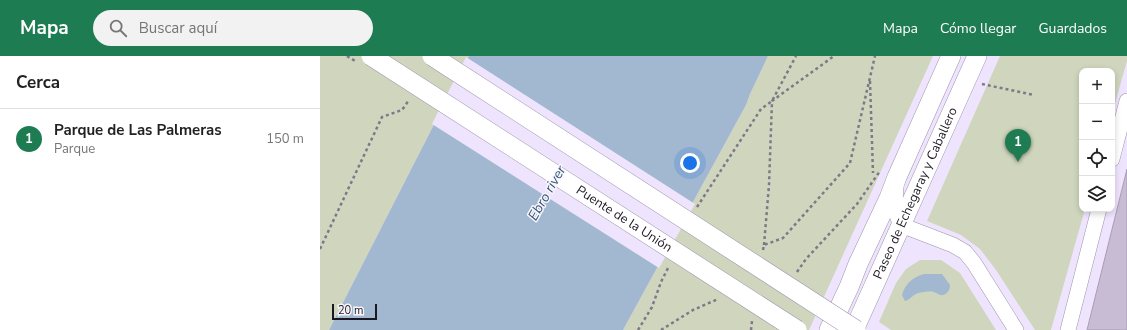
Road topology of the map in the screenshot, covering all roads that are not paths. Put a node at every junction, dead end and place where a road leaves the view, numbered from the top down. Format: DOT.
graph roads {
  1 [pos="371,56"];
  2 [pos="432,56"];
  3 [pos="951,56"];
  4 [pos="977,56"];
  5 [pos="1127,101"];
  6 [pos="1115,147"];
  7 [pos="889,173"];
  8 [pos="1098,212"];
  9 [pos="901,225"];
  10 [pos="797,330"];
  11 [pos="829,330"];
  12 [pos="855,330"];
  13 [pos="1016,330"];
  14 [pos="1068,330"];
  1 -- 10 [label="main road, Puente de la Unión, bridge"];
  2 -- 12 [label="main road, bridge"];
  3 -- 7 [label="main road, Paseo de Echegaray y Caballero"];
  4 -- 9 [label="main road, Paseo de Echegaray y Caballero"];
  5 -- 6 [label="street"];
  7 -- 9 [label="street"];
  7 -- 11 [label="main road, Paseo de Echegaray y Caballero"];
  8 -- 14 [label="street"];
  9 -- 12 [label="main road, Paseo de Echegaray y Caballero"];
  9 -- 13 [label="street"];
}
